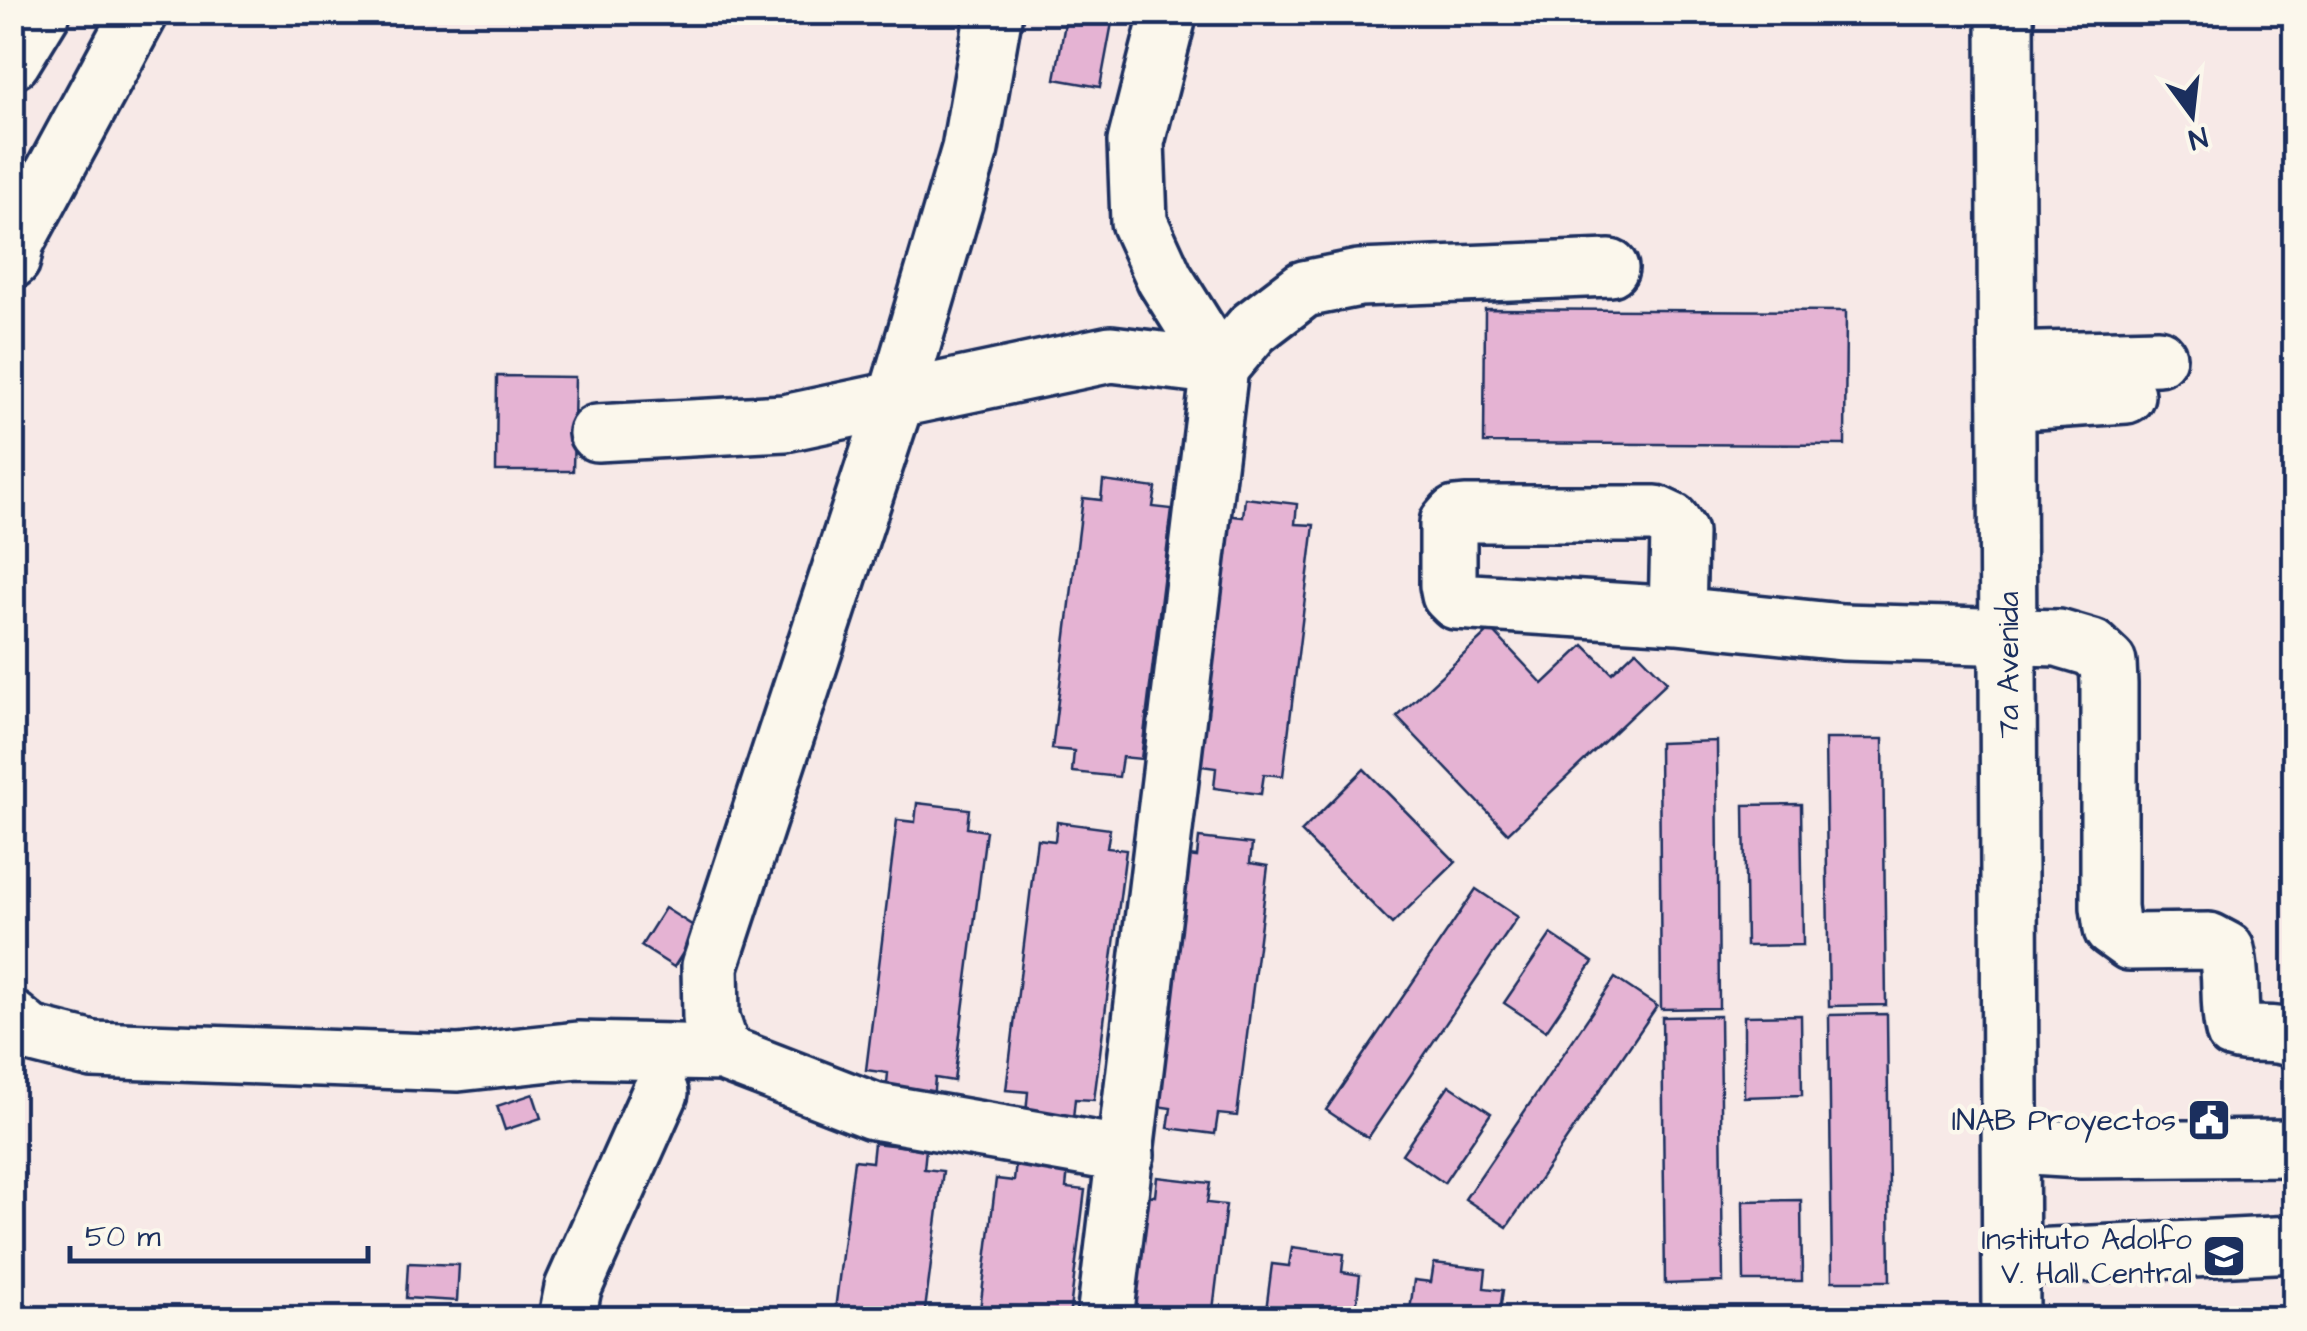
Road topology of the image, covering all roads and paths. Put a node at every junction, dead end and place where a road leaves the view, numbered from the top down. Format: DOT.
graph roads {
  1 [pos="42,12"];
  2 [pos="140,12"];
  3 [pos="994,12"];
  4 [pos="1168,12"];
  5 [pos="2005,12"];
  6 [pos="12,61"];
  7 [pos="12,260"];
  8 [pos="1610,268"];
  9 [pos="1220,367"];
  10 [pos="896,400"];
  11 [pos="2007,400"];
  12 [pos="598,433"];
  13 [pos="1677,615"];
  14 [pos="2008,638"];
  15 [pos="710,966"];
  16 [pos="12,1019"];
  17 [pos="2294,1040"];
  18 [pos="578,1050"];
  19 [pos="723,1053"];
  20 [pos="660,1093"];
  21 [pos="2011,1146"];
  22 [pos="2294,1148"];
  23 [pos="1126,1155"];
  24 [pos="2294,1244"];
  25 [pos="2011,1258"];
  26 [pos="567,1318"];
  27 [pos="1105,1318"];
  28 [pos="2012,1318"];
  1 -- 6 [label="main road"];
  2 -- 7 [label="main road"];
  3 -- 10 [label="main road"];
  4 -- 9 [label="main road"];
  5 -- 11 [label="main road, 7a Avenida"];
  8 -- 9 [label="main road"];
  9 -- 10 [label="main road"];
  9 -- 23 [label="main road"];
  10 -- 12 [label="main road"];
  10 -- 15 [label="main road"];
  11 -- 11 [label="main road"];
  11 -- 14 [label="main road, 7a Avenida"];
  13 -- 14 [label="main road"];
  14 -- 17 [label="main road"];
  14 -- 21 [label="main road, 7a Avenida"];
  15 -- 18 [label="main road"];
  15 -- 19 [label="main road"];
  16 -- 18 [label="main road"];
  18 -- 19 [label="main road"];
  19 -- 23 [label="main road"];
  20 -- 26 [label="main road"];
  21 -- 22 [label="main road"];
  21 -- 25 [label="main road, 7a Avenida"];
  23 -- 27 [label="main road"];
  24 -- 25 [label="main road"];
  25 -- 28 [label="main road, 7a Avenida"];
}
